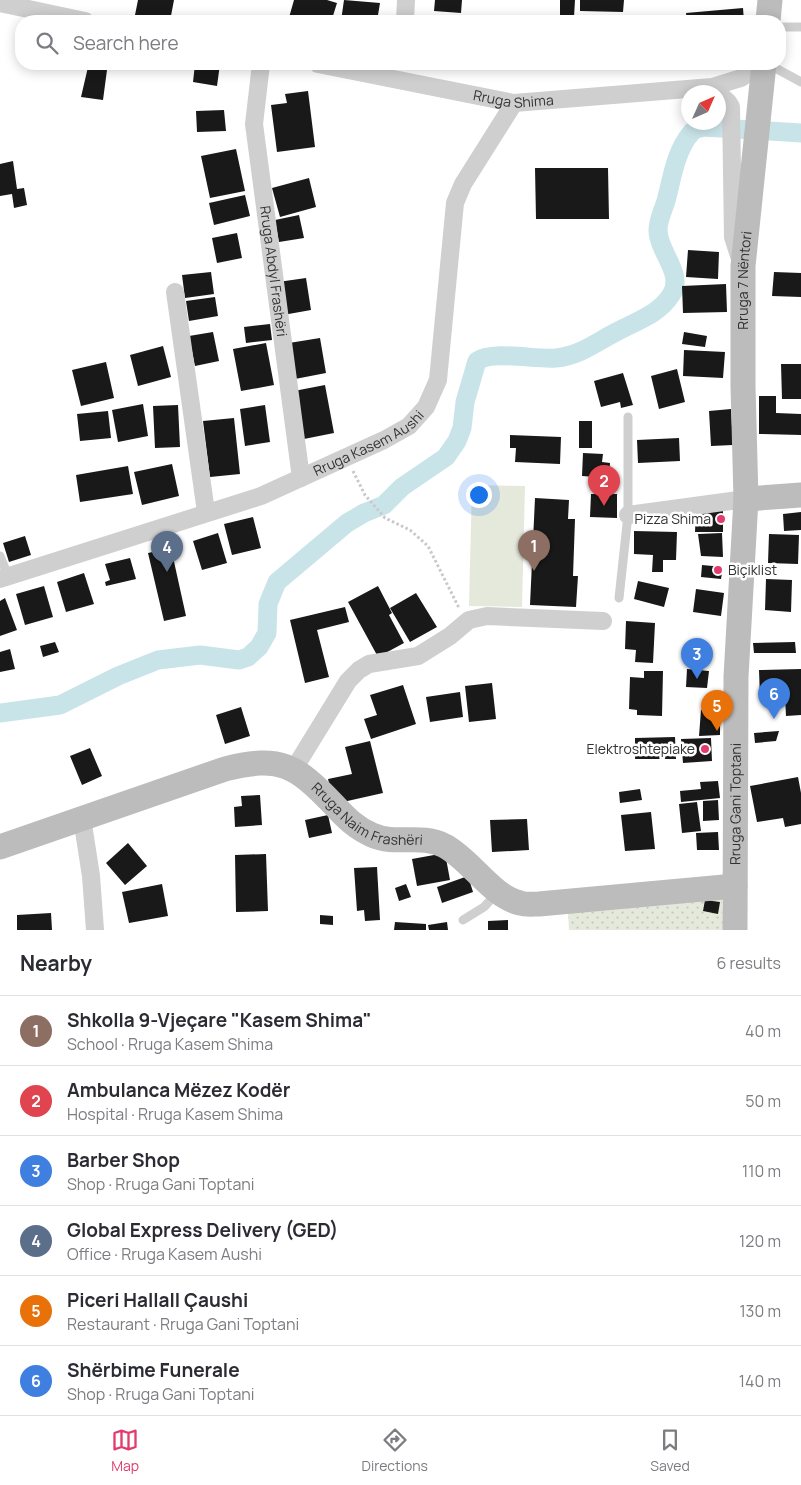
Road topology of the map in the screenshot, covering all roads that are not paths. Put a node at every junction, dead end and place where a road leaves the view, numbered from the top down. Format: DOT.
graph roads {
  1 [pos="406,0"];
  2 [pos="770,0"];
  3 [pos="0,3"];
  4 [pos="57,15"];
  5 [pos="405,15"];
  6 [pos="769,15"];
  7 [pos="786,27"];
  8 [pos="801,27"];
  9 [pos="260,70"];
  10 [pos="382,70"];
  11 [pos="753,70"];
  12 [pos="762,70"];
  13 [pos="779,70"];
  14 [pos="403,72"];
  15 [pos="801,82"];
  16 [pos="726,86"];
  17 [pos="681,93"];
  18 [pos="726,100"];
  19 [pos="514,103"];
  20 [pos="742,266"];
  21 [pos="175,292"];
  22 [pos="628,417"];
  23 [pos="301,478"];
  24 [pos="801,495"];
  25 [pos="746,499"];
  26 [pos="206,512"];
  27 [pos="628,515"];
  28 [pos="0,556"];
  29 [pos="4,577"];
  30 [pos="619,598"];
  31 [pos="603,621"];
  32 [pos="294,769"];
  33 [pos="82,818"];
  34 [pos="0,847"];
  35 [pos="735,886"];
  36 [pos="498,892"];
  37 [pos="463,920"];
  38 [pos="95,930"];
  39 [pos="735,930"];
  1 -- 5 [label="street"];
  2 -- 6 [label="main road"];
  3 -- 4 [label="street"];
  7 -- 8 [label="lane"];
  9 -- 23 [label="street, Rruga Abdyl Frashëri"];
  10 -- 14 [label="street, Rruga Shima"];
  11 -- 16 [label="street, Rruga Shima"];
  12 -- 20 [label="main road, Rruga 7 Nëntori"];
  13 -- 15 [label="lane"];
  14 -- 19 [label="street, Rruga Shima"];
  17 -- 19 [label="street, Rruga Shima"];
  18 -- 20 [label="street"];
  19 -- 23 [label="street, Rruga Kasem Aushi"];
  20 -- 25 [label="main road, Rruga 7 Nëntori"];
  21 -- 26 [label="street"];
  22 -- 27 [label="lane"];
  23 -- 26 [label="street, Rruga Kasem Aushi"];
  24 -- 25 [label="main road"];
  25 -- 27 [label="street"];
  25 -- 35 [label="main road, Rruga Gani Toptani"];
  26 -- 29 [label="street, Rruga Kasem Aushi"];
  27 -- 30 [label="lane"];
  28 -- 29 [label="lane"];
  31 -- 32 [label="street"];
  32 -- 33 [label="main road, Rruga Naim Frashëri"];
  32 -- 36 [label="main road, Rruga Naim Frashëri"];
  33 -- 34 [label="main road, Rruga Naim Frashëri"];
  33 -- 38 [label="street"];
  35 -- 36 [label="main road, Rruga Naim Frashëri"];
  35 -- 39 [label="main road, Rruga Gani Toptani"];
  36 -- 37 [label="lane"];
}
